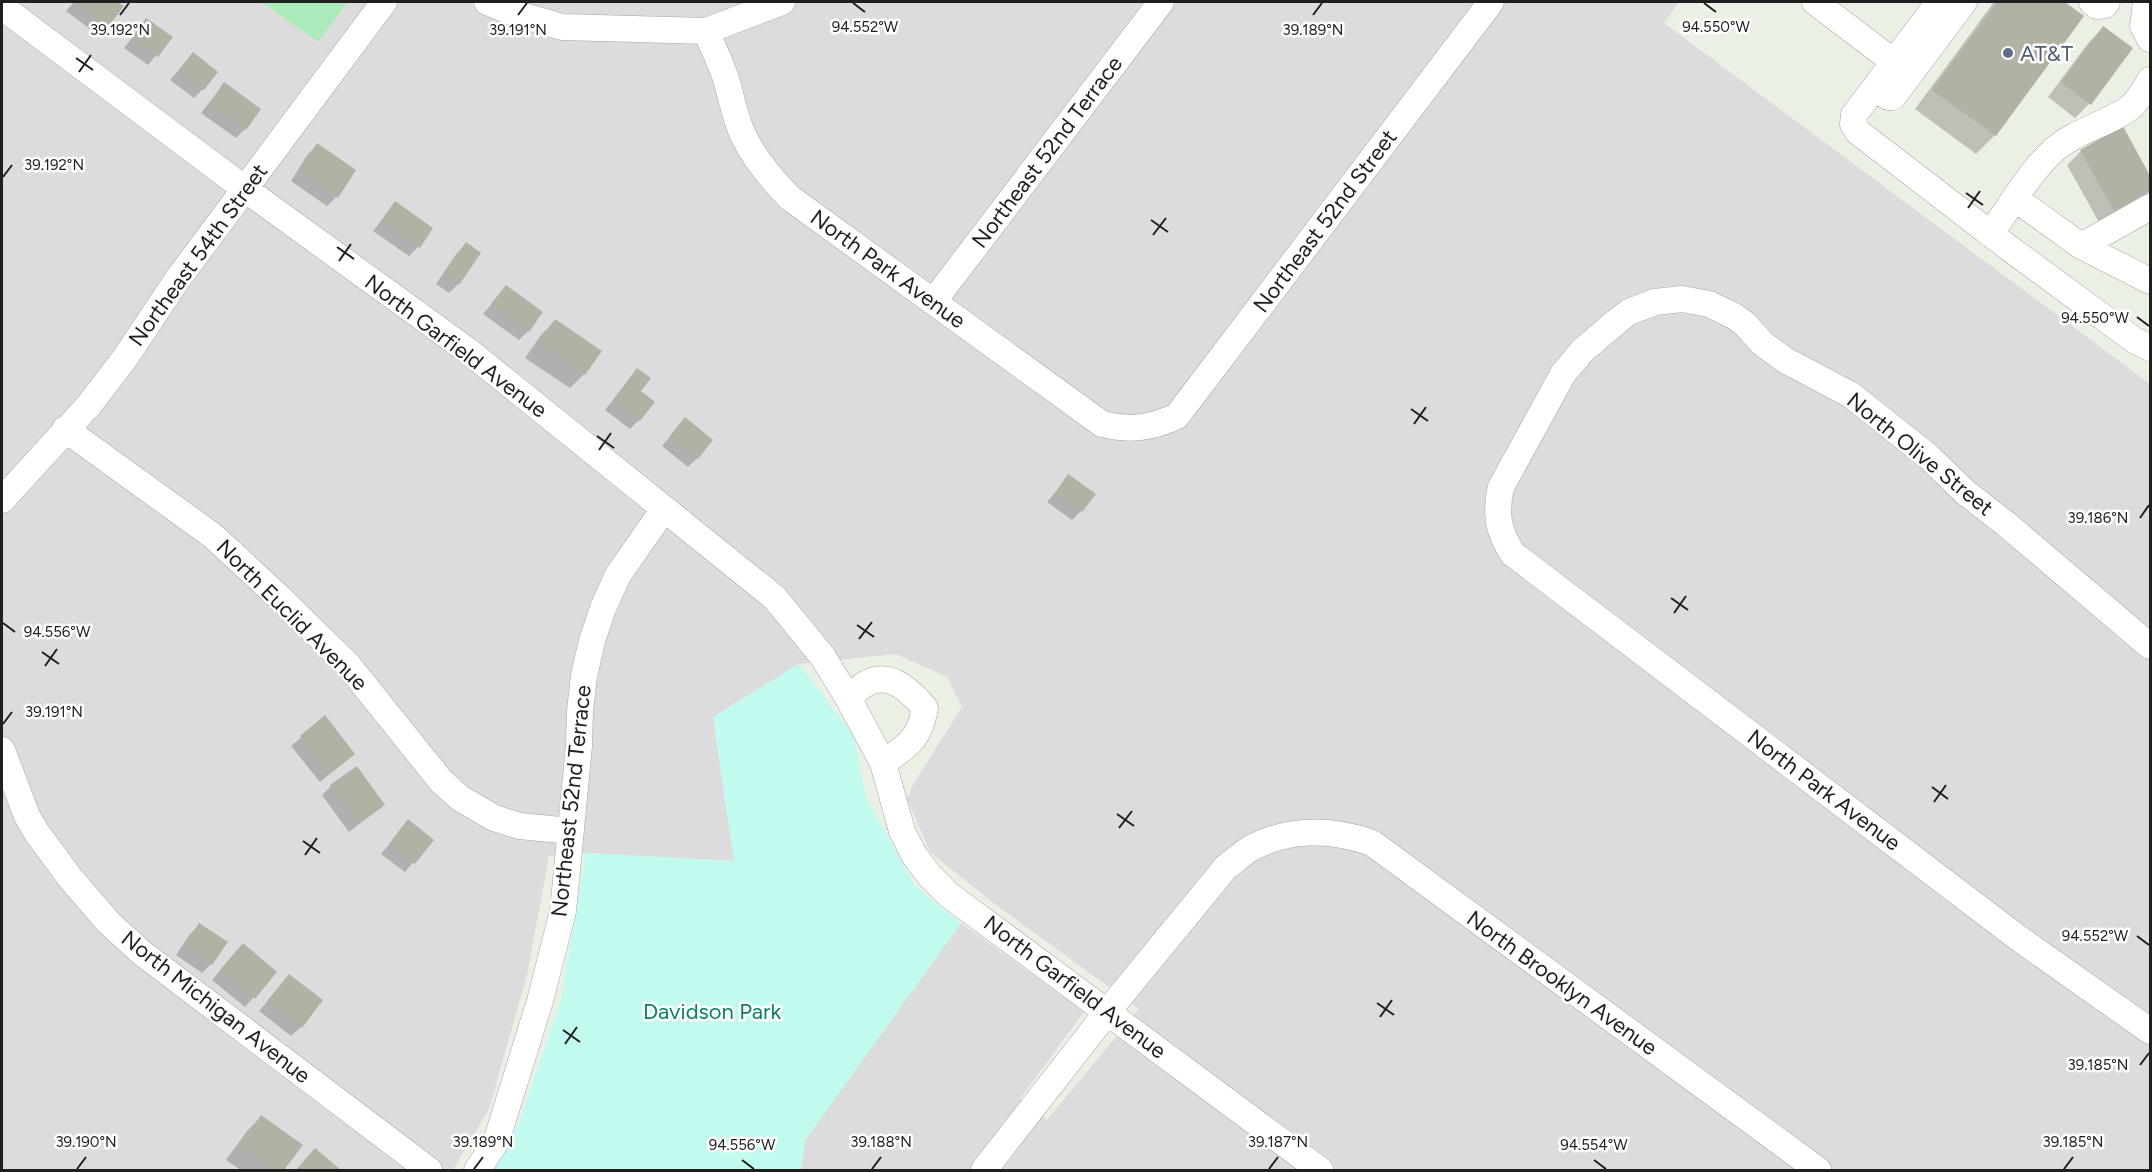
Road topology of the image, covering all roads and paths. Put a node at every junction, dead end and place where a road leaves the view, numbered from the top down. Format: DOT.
graph roads {
  1 [pos="384,2"];
  2 [pos="487,2"];
  3 [pos="782,2"];
  4 [pos="1161,2"];
  5 [pos="1491,2"];
  6 [pos="1797,2"];
  7 [pos="1803,2"];
  8 [pos="1815,2"];
  9 [pos="1939,2"];
  10 [pos="1964,2"];
  11 [pos="2092,2"];
  12 [pos="2107,2"];
  13 [pos="2145,2"];
  14 [pos="2,7"];
  15 [pos="706,31"];
  16 [pos="2151,39"];
  17 [pos="1894,62"];
  18 [pos="1875,87"];
  19 [pos="2148,93"];
  20 [pos="244,189"];
  21 [pos="2016,199"];
  22 [pos="2151,207"];
  23 [pos="1990,234"];
  24 [pos="2081,246"];
  25 [pos="2151,281"];
  26 [pos="933,303"];
  27 [pos="2151,348"];
  28 [pos="1148,427"];
  29 [pos="65,429"];
  30 [pos="2,500"];
  31 [pos="664,508"];
  32 [pos="1505,542"];
  33 [pos="2151,646"];
  34 [pos="848,698"];
  35 [pos="2,750"];
  36 [pos="883,763"];
  37 [pos="571,831"];
  38 [pos="1108,1011"];
  39 [pos="2151,1031"];
  40 [pos="429,1170"];
  41 [pos="477,1170"];
  42 [pos="984,1170"];
  43 [pos="1320,1170"];
  44 [pos="1818,1170"];
  1 -- 20 [label="street, Northeast 54th Street"];
  2 -- 15 [label="street"];
  3 -- 15 [label="street"];
  4 -- 26 [label="street, Northeast 52nd Terrace"];
  5 -- 28 [label="street, Northeast 52nd Street"];
  6 -- 7 [label="street"];
  8 -- 17 [label="street"];
  9 -- 17 [label="street"];
  10 -- 18 [label="street"];
  11 -- 12 [label="street"];
  13 -- 16 [label="street"];
  14 -- 20 [label="street, North Garfield Avenue"];
  15 -- 26 [label="street, North Park Avenue"];
  17 -- 18 [label="street"];
  18 -- 23 [label="street"];
  19 -- 21 [label="street"];
  20 -- 29 [label="street, Northeast 54th Street"];
  20 -- 31 [label="street, North Garfield Avenue"];
  21 -- 23 [label="street"];
  21 -- 24 [label="street"];
  22 -- 24 [label="street"];
  23 -- 27 [label="street"];
  24 -- 25 [label="street"];
  26 -- 28 [label="street, North Park Avenue"];
  29 -- 30 [label="street, Northeast 54th Street"];
  29 -- 37 [label="street, North Euclid Avenue"];
  31 -- 34 [label="street, North Garfield Avenue"];
  31 -- 37 [label="street, Northeast 52nd Terrace"];
  32 -- 33 [label="street, North Olive Street"];
  32 -- 39 [label="street, North Park Avenue"];
  34 -- 36 [label="street, North Garfield Avenue"];
  34 -- 36 [label="street"];
  35 -- 40 [label="street, North Michigan Avenue"];
  36 -- 38 [label="street, North Garfield Avenue"];
  37 -- 41 [label="street, Northeast 52nd Terrace"];
  38 -- 42 [label="street, North Brooklyn Avenue"];
  38 -- 43 [label="street, North Garfield Avenue"];
  38 -- 44 [label="street, North Brooklyn Avenue"];
}
